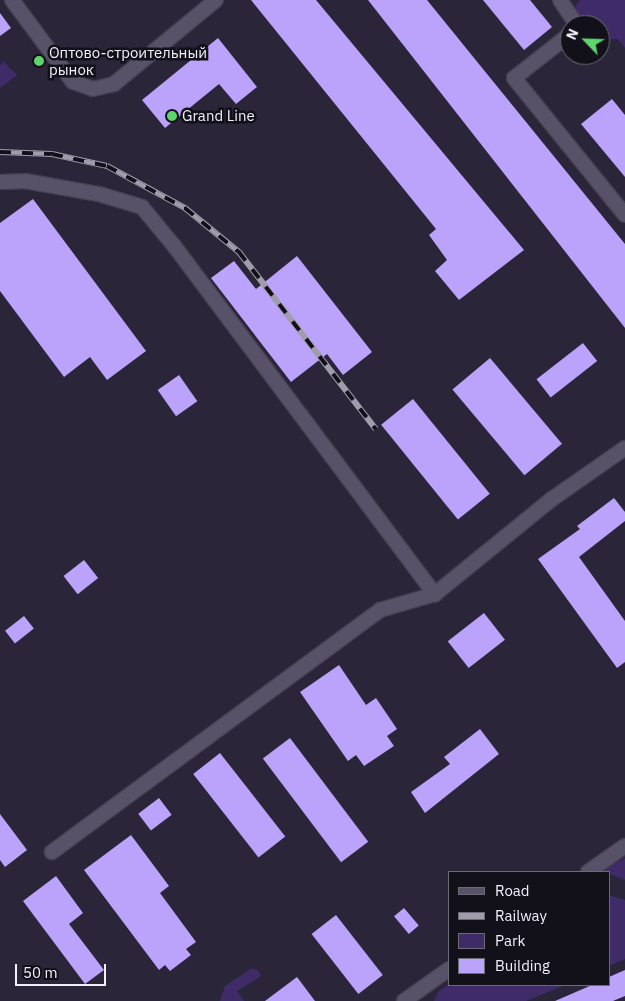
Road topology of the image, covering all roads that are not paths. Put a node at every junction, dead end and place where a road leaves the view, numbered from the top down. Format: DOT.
graph roads {
  1 [pos="12,0"];
  2 [pos="216,0"];
  3 [pos="560,0"];
  4 [pos="570,15"];
  5 [pos="560,42"];
  6 [pos="0,182"];
  7 [pos="625,215"];
  8 [pos="625,448"];
  9 [pos="435,594"];
  10 [pos="625,846"];
  11 [pos="52,852"];
  12 [pos="589,871"];
  13 [pos="448,970"];
  14 [pos="404,1001"];
  1 -- 2 [label="street"];
  3 -- 4 [label="street"];
  5 -- 7 [label="street"];
  6 -- 9 [label="street"];
  8 -- 9 [label="street"];
  9 -- 11 [label="street"];
  10 -- 12 [label="street"];
  13 -- 14 [label="street"];
}
